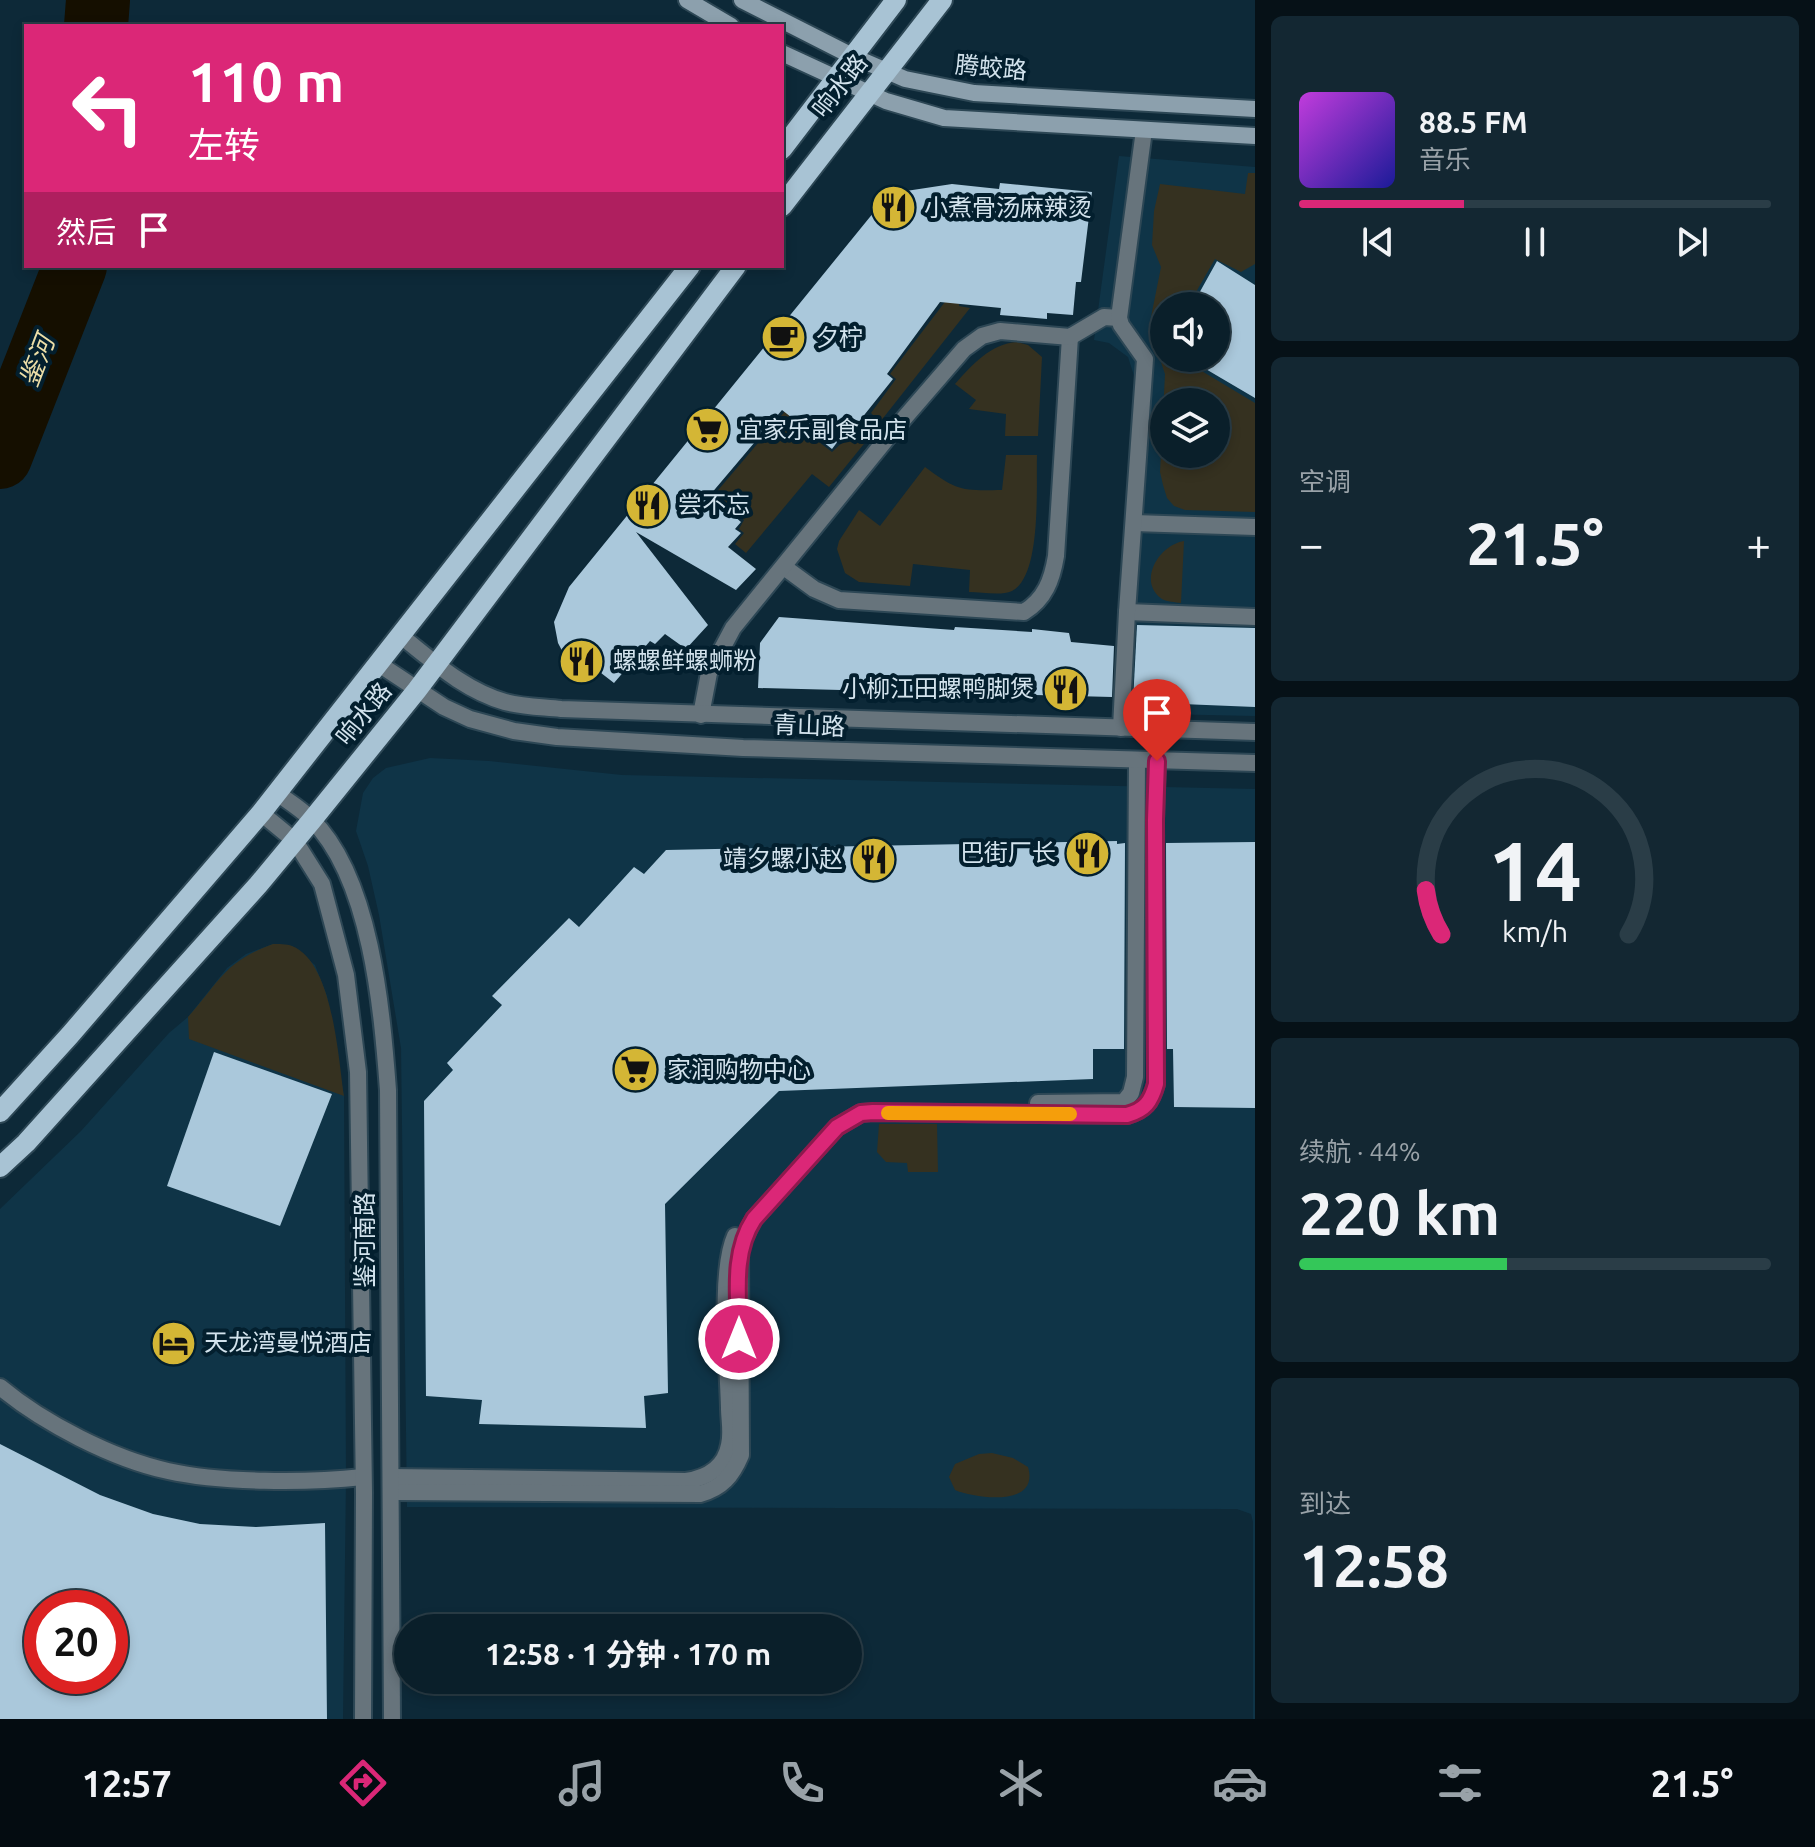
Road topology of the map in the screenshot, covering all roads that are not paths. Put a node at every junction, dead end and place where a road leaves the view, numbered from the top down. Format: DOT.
graph roads {
  1 [pos="687,0"];
  2 [pos="742,0"];
  3 [pos="896,0"];
  4 [pos="942,0"];
  5 [pos="728,24"];
  6 [pos="784,54"];
  7 [pos="852,56"];
  8 [pos="886,69"];
  9 [pos="836,79"];
  10 [pos="867,93"];
  11 [pos="1255,109"];
  12 [pos="1144,130"];
  13 [pos="1255,136"];
  14 [pos="784,146"];
  15 [pos="784,203"];
  16 [pos="688,268"];
  17 [pos="734,268"];
  18 [pos="1119,318"];
  19 [pos="1070,337"];
  20 [pos="1134,523"];
  21 [pos="1255,527"];
  22 [pos="784,567"];
  23 [pos="1127,612"];
  24 [pos="1255,617"];
  25 [pos="401,636"];
  26 [pos="379,664"];
  27 [pos="436,664"];
  28 [pos="417,690"];
  29 [pos="701,715"];
  30 [pos="1121,728"];
  31 [pos="1255,732"];
  32 [pos="1137,761"];
  33 [pos="1157,761"];
  34 [pos="1255,763"];
  35 [pos="277,793"];
  36 [pos="261,813"];
  37 [pos="312,820"];
  38 [pos="295,841"];
  39 [pos="0,1112"];
  40 [pos="0,1167"];
  41 [pos="0,1387"];
  42 [pos="363,1477"];
  43 [pos="391,1485"];
  44 [pos="363,1719"];
  45 [pos="392,1719"];
  1 -- 5 [label="main road"];
  2 -- 7 [label="main road, 腾蛟路"];
  3 -- 7 [label="main road, 响水路"];
  4 -- 8 [label="main road, 响水路"];
  6 -- 9 [label="main road"];
  7 -- 8 [label="main road, 腾蛟路"];
  7 -- 9 [label="main road, 响水路"];
  8 -- 10 [label="main road, 响水路"];
  8 -- 11 [label="main road, 腾蛟路"];
  9 -- 10 [label="main road"];
  9 -- 14 [label="main road, 响水路"];
  10 -- 12 [label="main road"];
  10 -- 15 [label="main road, 响水路"];
  12 -- 13 [label="main road"];
  12 -- 18 [label="street"];
  16 -- 25 [label="main road, 响水路"];
  17 -- 27 [label="main road, 响水路"];
  18 -- 19 [label="street"];
  18 -- 20 [label="street"];
  19 -- 22 [label="street"];
  19 -- 22 [label="street"];
  20 -- 21 [label="street"];
  20 -- 23 [label="street"];
  22 -- 29 [label="street"];
  23 -- 24 [label="street"];
  23 -- 30 [label="street"];
  25 -- 26 [label="main road, 响水路"];
  25 -- 27 [label="street, 青山路"];
  26 -- 28 [label="street, 青山路"];
  26 -- 35 [label="main road, 响水路"];
  27 -- 28 [label="main road, 响水路"];
  27 -- 29 [label="street, 青山路"];
  28 -- 32 [label="street, 青山路"];
  28 -- 37 [label="main road, 响水路"];
  29 -- 30 [label="street, 青山路"];
  30 -- 31 [label="street, 青山路"];
  32 -- 33 [label="street, 青山路"];
  32 -- 43 [label="street"];
  33 -- 34 [label="street, 青山路"];
  33 -- 43 [label="street"];
  35 -- 36 [label="main road, 响水路"];
  35 -- 37 [label="street, 鉴河南路"];
  36 -- 38 [label="street, 鉴河南路"];
  36 -- 39 [label="main road, 响水路"];
  37 -- 38 [label="main road, 响水路"];
  37 -- 43 [label="street, 鉴河南路"];
  38 -- 40 [label="main road, 响水路"];
  38 -- 42 [label="street, 鉴河南路"];
  41 -- 42 [label="street"];
  42 -- 44 [label="street, 鉴河南路"];
  43 -- 45 [label="street, 鉴河南路"];
}
